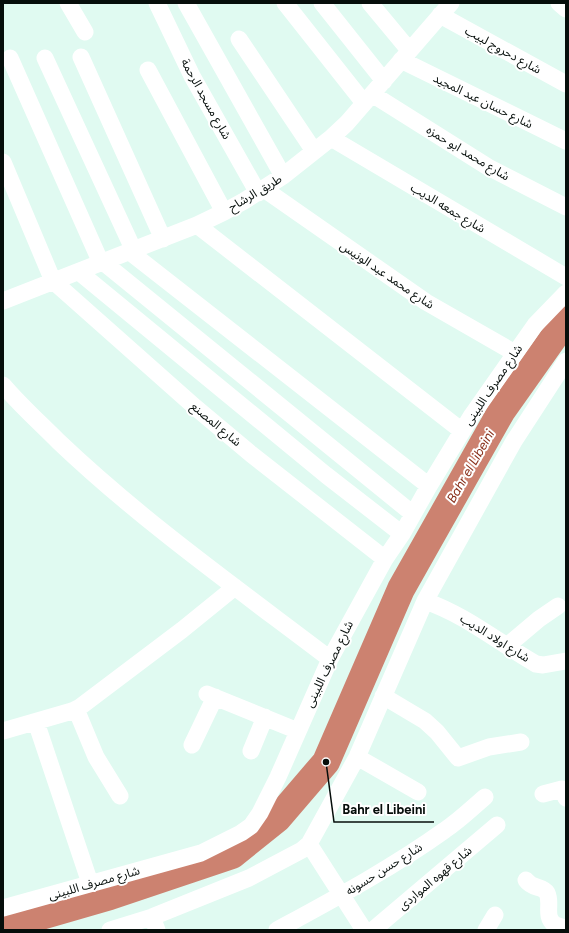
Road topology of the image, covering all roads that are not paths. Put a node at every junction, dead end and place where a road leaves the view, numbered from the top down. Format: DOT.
graph roads {
  1 [pos="68,3"];
  2 [pos="157,3"];
  3 [pos="285,3"];
  4 [pos="322,3"];
  5 [pos="370,3"];
  6 [pos="559,3"];
  7 [pos="193,5"];
  8 [pos="446,7"];
  9 [pos="566,10"];
  10 [pos="85,32"];
  11 [pos="239,39"];
  12 [pos="405,55"];
  13 [pos="81,57"];
  14 [pos="10,58"];
  15 [pos="45,58"];
  16 [pos="148,70"];
  17 [pos="384,81"];
  18 [pos="566,84"];
  19 [pos="368,99"];
  20 [pos="331,138"];
  21 [pos="566,141"];
  22 [pos="314,151"];
  23 [pos="3,162"];
  24 [pos="284,176"];
  25 [pos="261,191"];
  26 [pos="566,206"];
  27 [pos="224,212"];
  28 [pos="197,225"];
  29 [pos="163,239"];
  30 [pos="132,251"];
  31 [pos="102,262"];
  32 [pos="79,272"];
  33 [pos="566,277"];
  34 [pos="53,281"];
  35 [pos="566,292"];
  36 [pos="3,301"];
  37 [pos="515,353"];
  38 [pos="564,370"];
  39 [pos="3,385"];
  40 [pos="462,432"];
  41 [pos="429,486"];
  42 [pos="413,514"];
  43 [pos="402,534"];
  44 [pos="385,559"];
  45 [pos="235,587"];
  46 [pos="425,601"];
  47 [pos="558,606"];
  48 [pos="507,646"];
  49 [pos="330,659"];
  50 [pos="566,661"];
  51 [pos="383,696"];
  52 [pos="76,709"];
  53 [pos="265,717"];
  54 [pos="36,722"];
  55 [pos="3,731"];
  56 [pos="298,731"];
  57 [pos="520,742"];
  58 [pos="192,745"];
  59 [pos="251,751"];
  60 [pos="357,757"];
  61 [pos="418,792"];
  62 [pos="543,794"];
  63 [pos="120,796"];
  64 [pos="485,797"];
  65 [pos="566,798"];
  66 [pos="497,825"];
  67 [pos="309,844"];
  68 [pos="526,880"];
  69 [pos="90,883"];
  70 [pos="341,895"];
  71 [pos="3,908"];
  72 [pos="495,915"];
  73 [pos="155,924"];
  74 [pos="566,929"];
  75 [pos="110,930"];
  76 [pos="277,930"];
  77 [pos="364,930"];
  78 [pos="373,930"];
  79 [pos="486,930"];
  1 -- 10 [label="street"];
  2 -- 25 [label="street, شارع مسجد الرحمة"];
  3 -- 19 [label="street, شارع محمد ابو حمزه"];
  4 -- 17 [label="street"];
  5 -- 12 [label="street"];
  6 -- 9 [label="street"];
  7 -- 24 [label="street"];
  8 -- 12 [label="street, طريق الرشاح"];
  8 -- 18 [label="street, شارع دحروج لبيب"];
  11 -- 22 [label="street"];
  12 -- 17 [label="street, طريق الرشاح"];
  12 -- 21 [label="street, شارع حسان عبد المجيد"];
  13 -- 29 [label="street"];
  14 -- 31 [label="street"];
  15 -- 30 [label="street"];
  16 -- 27 [label="street"];
  17 -- 19 [label="street, طريق الرشاح"];
  19 -- 20 [label="street, طريق الرشاح"];
  19 -- 26 [label="street, شارع محمد ابو حمزه"];
  20 -- 22 [label="street, طريق الرشاح"];
  20 -- 33 [label="street, شارع جمعه الديب"];
  22 -- 24 [label="street, طريق الرشاح"];
  23 -- 34 [label="street"];
  24 -- 25 [label="street, طريق الرشاح"];
  25 -- 27 [label="street, طريق الرشاح"];
  25 -- 37 [label="street, شارع محمد عبد الونيس"];
  27 -- 28 [label="street, طريق الرشاح"];
  28 -- 29 [label="street, طريق الرشاح"];
  28 -- 40 [label="street"];
  29 -- 30 [label="street, طريق الرشاح"];
  30 -- 31 [label="street, طريق الرشاح"];
  30 -- 41 [label="street"];
  31 -- 32 [label="street, طريق الرشاح"];
  31 -- 42 [label="street"];
  32 -- 34 [label="street, طريق الرشاح"];
  32 -- 43 [label="street"];
  34 -- 36 [label="street, طريق الرشاح"];
  34 -- 44 [label="street, شارع المصنع"];
  35 -- 37 [label="street, شارع مصرف اللبينى"];
  37 -- 40 [label="street, شارع مصرف اللبينى"];
  38 -- 46 [label="street"];
  39 -- 45 [label="street"];
  40 -- 41 [label="street, شارع مصرف اللبينى"];
  41 -- 42 [label="street, شارع مصرف اللبينى"];
  42 -- 43 [label="street, شارع مصرف اللبينى"];
  43 -- 44 [label="street, شارع مصرف اللبينى"];
  44 -- 49 [label="street, شارع مصرف اللبينى"];
  45 -- 49 [label="street"];
  45 -- 52 [label="street"];
  46 -- 48 [label="street, شارع اولاد الديب"];
  46 -- 51 [label="street"];
  47 -- 48 [label="street"];
  48 -- 50 [label="street, شارع اولاد الديب"];
  49 -- 56 [label="street, شارع مصرف اللبينى"];
  51 -- 57 [label="street"];
  51 -- 60 [label="street"];
  52 -- 54 [label="street"];
  52 -- 63 [label="street"];
  53 -- 56 [label="street"];
  53 -- 58 [label="street"];
  53 -- 59 [label="street"];
  54 -- 55 [label="street"];
  54 -- 69 [label="street"];
  56 -- 69 [label="street, شارع مصرف اللبينى"];
  60 -- 61 [label="street"];
  60 -- 67 [label="street"];
  62 -- 65 [label="street"];
  64 -- 70 [label="street, شارع حسن حسونه"];
  66 -- 78 [label="street, شارع قهوه المواردى"];
  67 -- 70 [label="street"];
  67 -- 73 [label="street"];
  68 -- 74 [label="street"];
  69 -- 71 [label="street, شارع مصرف اللبينى"];
  70 -- 76 [label="street, شارع حسن حسونه"];
  70 -- 77 [label="street"];
  72 -- 79 [label="street"];
  73 -- 75 [label="street"];
}
